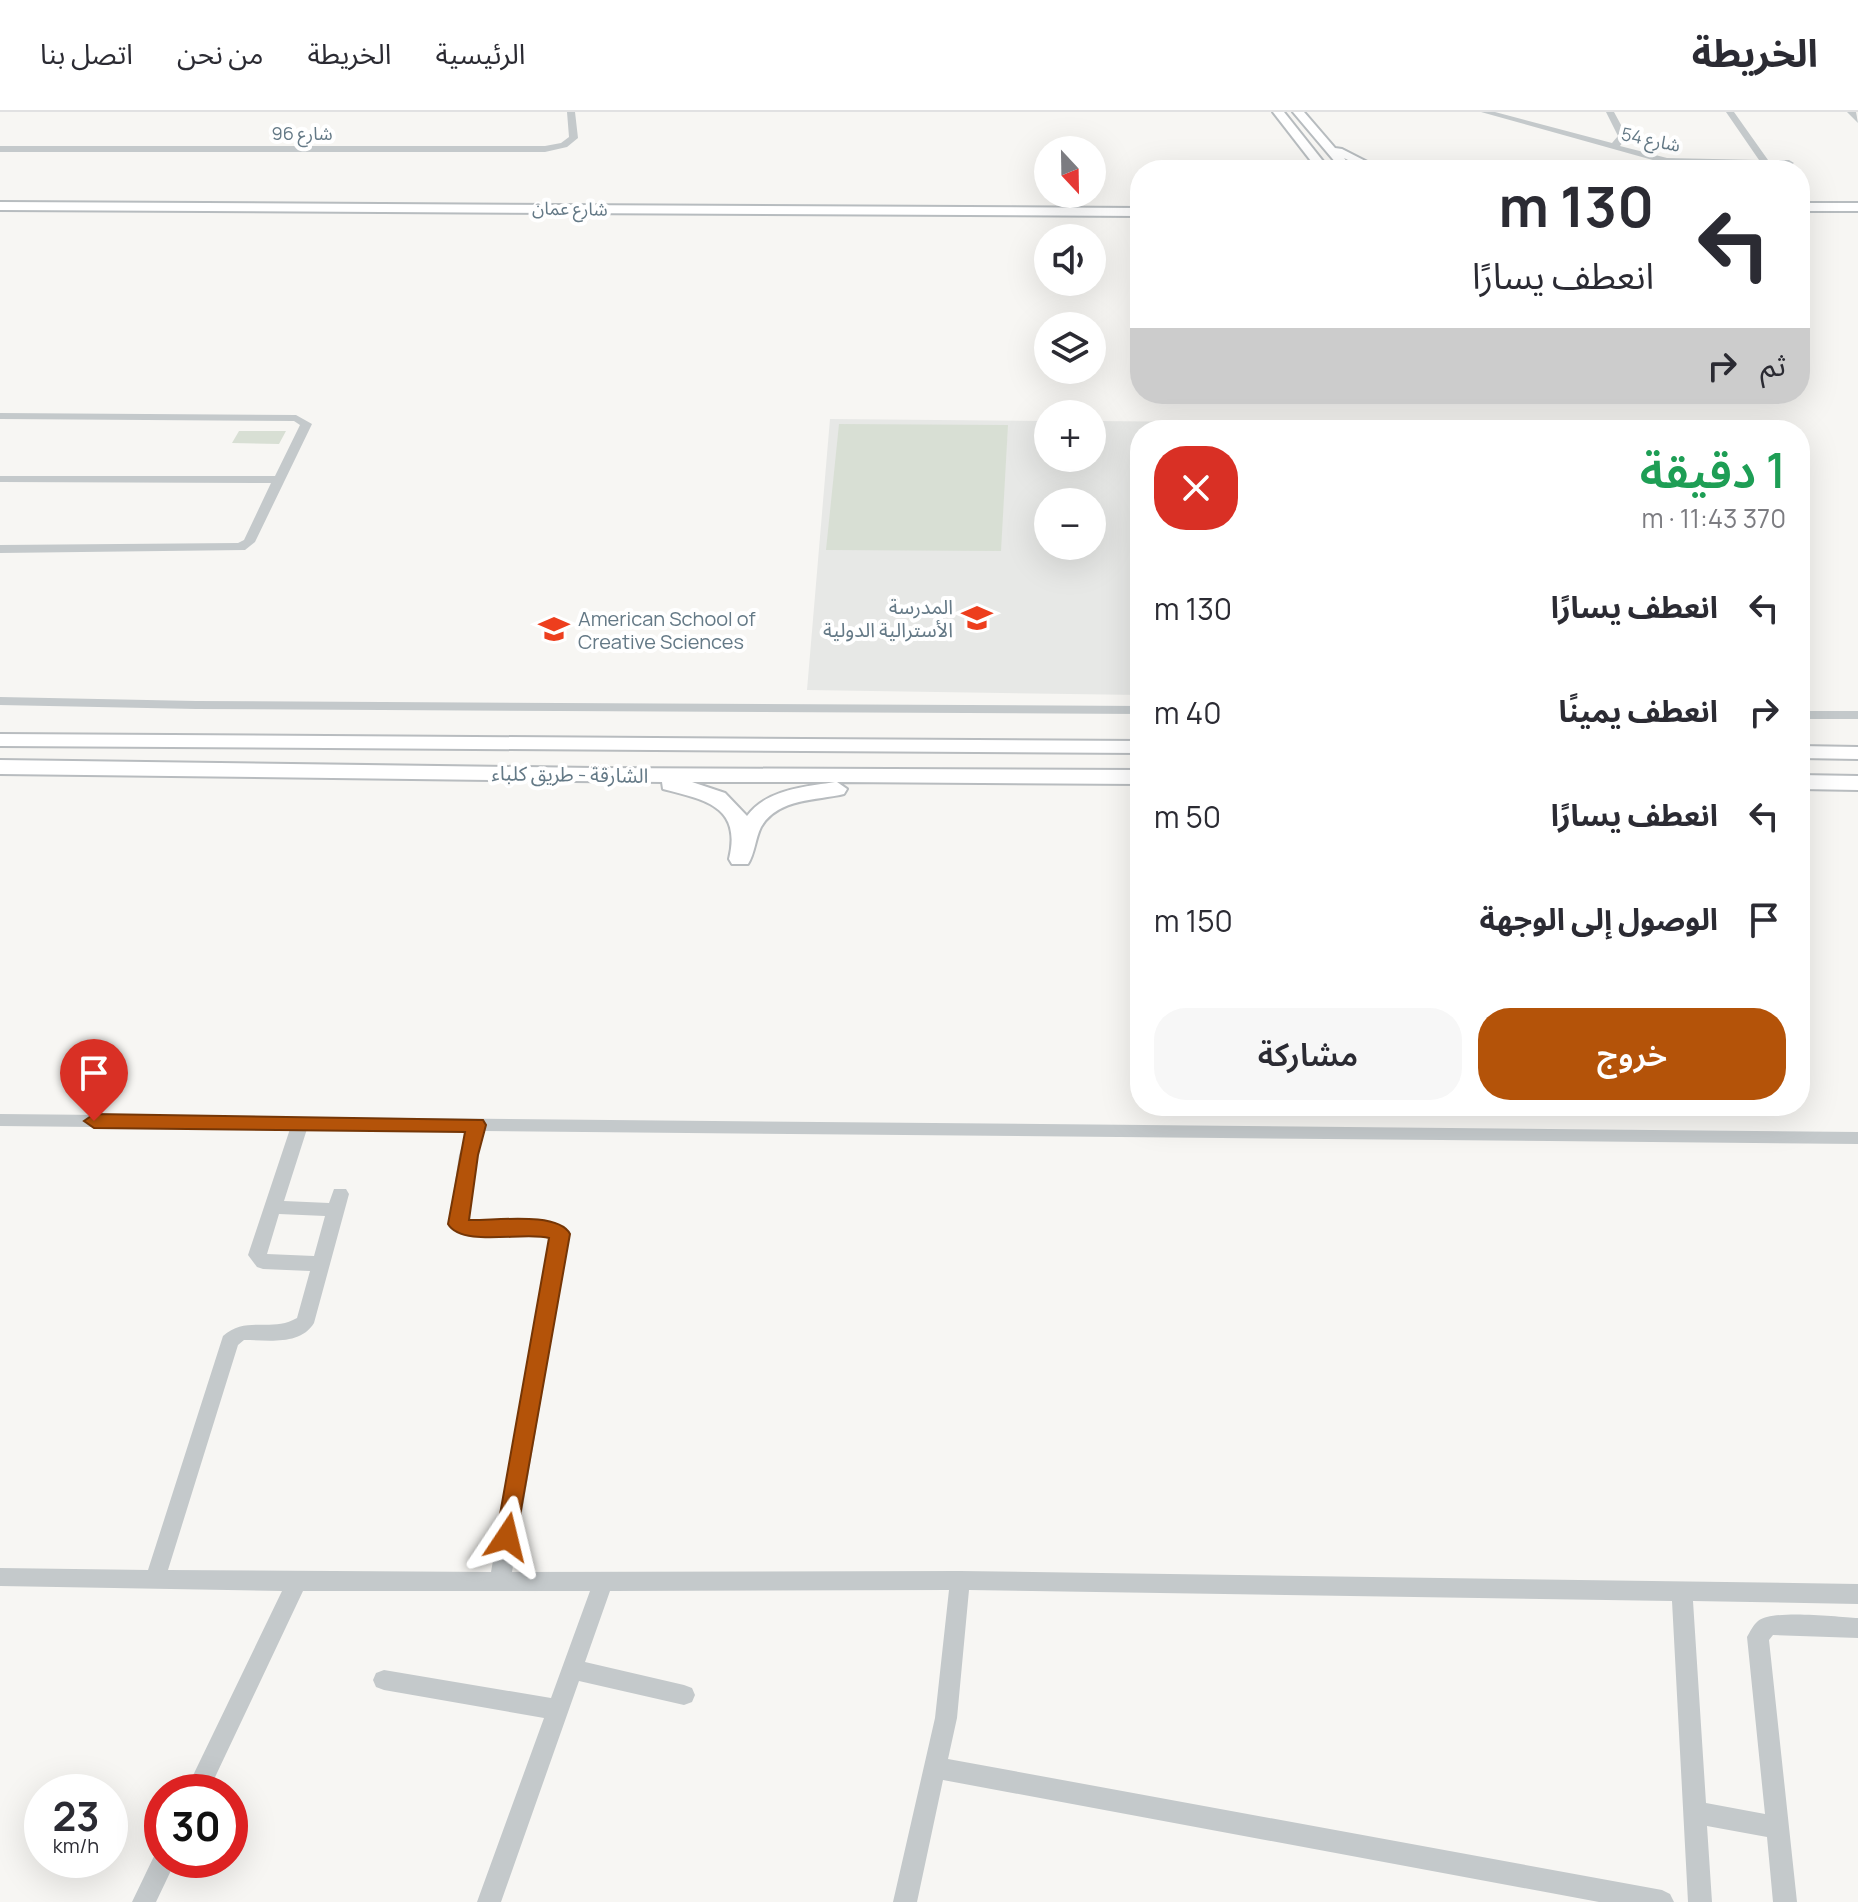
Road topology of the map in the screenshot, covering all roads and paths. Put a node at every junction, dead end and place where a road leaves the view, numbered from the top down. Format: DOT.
graph roads {
  1 [pos="571,112"];
  2 [pos="1278,112"];
  3 [pos="1298,112"];
  4 [pos="1485,112"];
  5 [pos="1610,112"];
  6 [pos="1730,112"];
  7 [pos="1851,112"];
  8 [pos="1858,120"];
  9 [pos="1317,135"];
  10 [pos="1301,141"];
  11 [pos="1614,147"];
  12 [pos="0,149"];
  13 [pos="1307,160"];
  14 [pos="1316,160"];
  15 [pos="1339,160"];
  16 [pos="1352,160"];
  17 [pos="1670,160"];
  18 [pos="1764,160"];
  19 [pos="0,197"];
  20 [pos="1130,203"];
  21 [pos="0,206"];
  22 [pos="1810,207"];
  23 [pos="1858,207"];
  24 [pos="1130,212"];
  25 [pos="1810,216"];
  26 [pos="1858,216"];
  27 [pos="0,416"];
  28 [pos="0,479"];
  29 [pos="279,480"];
  30 [pos="0,549"];
  31 [pos="0,701"];
  32 [pos="1130,710"];
  33 [pos="1810,715"];
  34 [pos="1858,715"];
  35 [pos="0,740"];
  36 [pos="1130,747"];
  37 [pos="1810,752"];
  38 [pos="1858,753"];
  39 [pos="0,767"];
  40 [pos="593,775"];
  41 [pos="1810,776"];
  42 [pos="1858,776"];
  43 [pos="957,777"];
  44 [pos="1130,777"];
  45 [pos="1810,782"];
  46 [pos="1858,783"];
  47 [pos="744,836"];
  48 [pos="740,859"];
  49 [pos="301,1123"];
  50 [pos="2,1124"];
  51 [pos="477,1125"];
  52 [pos="1858,1138"];
  53 [pos="272,1207"];
  54 [pos="322,1264"];
  55 [pos="0,1577"];
  56 [pos="155,1580"];
  57 [pos="960,1580"];
  58 [pos="297,1582"];
  59 [pos="500,1582"];
  60 [pos="603,1582"];
  61 [pos="1682,1590"];
  62 [pos="1858,1594"];
  63 [pos="1858,1628"];
  64 [pos="572,1669"];
  65 [pos="384,1680"];
  66 [pos="684,1695"];
  67 [pos="557,1710"];
  68 [pos="937,1768"];
  69 [pos="205,1774"];
  70 [pos="1695,1812"];
  71 [pos="1778,1828"];
  72 [pos="155,1878"];
  73 [pos="144,1902"];
  74 [pos="489,1902"];
  75 [pos="905,1902"];
  76 [pos="1662,1902"];
  77 [pos="1700,1902"];
  78 [pos="1785,1902"];
  1 -- 12 [label="street, شارع 96"];
  2 -- 10 [label="main road"];
  3 -- 9 [label="main road"];
  4 -- 11 [label="street, شارع 54"];
  5 -- 11 [label="street"];
  6 -- 18 [label="street"];
  7 -- 8 [label="street"];
  9 -- 15 [label="main road"];
  9 -- 16 [label="main road"];
  10 -- 13 [label="main road"];
  10 -- 14 [label="main road"];
  11 -- 17 [label="street, شارع 54"];
  19 -- 20 [label="main road, شارع عمان"];
  21 -- 24 [label="main road, شارع عمان"];
  22 -- 23 [label="main road"];
  25 -- 26 [label="main road"];
  27 -- 29 [label="street"];
  28 -- 29 [label="street"];
  29 -- 30 [label="street"];
  31 -- 32 [label="street"];
  33 -- 34 [label="street"];
  35 -- 36 [label="highway, الشارقة - طريق كلباء"];
  37 -- 38 [label="highway"];
  39 -- 40 [label="highway, الشارقة - طريق كلباء"];
  40 -- 43 [label="highway, الشارقة - طريق كلباء"];
  40 -- 47 [label="highway"];
  41 -- 42 [label="highway"];
  43 -- 44 [label="highway, الشارقة - طريق كلباء"];
  43 -- 47 [label="highway"];
  45 -- 46 [label="highway"];
  47 -- 48 [label="highway"];
  49 -- 50 [label="street"];
  49 -- 51 [label="street"];
  49 -- 53 [label="street"];
  51 -- 52 [label="street"];
  51 -- 59 [label="street"];
  53 -- 54 [label="street"];
  53 -- 54 [label="street"];
  54 -- 56 [label="street"];
  55 -- 56 [label="street"];
  56 -- 58 [label="street"];
  57 -- 60 [label="street"];
  57 -- 61 [label="street"];
  57 -- 68 [label="street"];
  58 -- 59 [label="street"];
  58 -- 69 [label="street"];
  59 -- 60 [label="street"];
  60 -- 64 [label="street"];
  61 -- 62 [label="street"];
  61 -- 70 [label="street"];
  63 -- 71 [label="street"];
  64 -- 66 [label="street"];
  64 -- 67 [label="street"];
  65 -- 67 [label="street"];
  67 -- 74 [label="street"];
  68 -- 75 [label="street"];
  68 -- 76 [label="street"];
  70 -- 71 [label="street"];
  70 -- 77 [label="street"];
  71 -- 78 [label="street"];
  72 -- 73 [label="street"];
}
